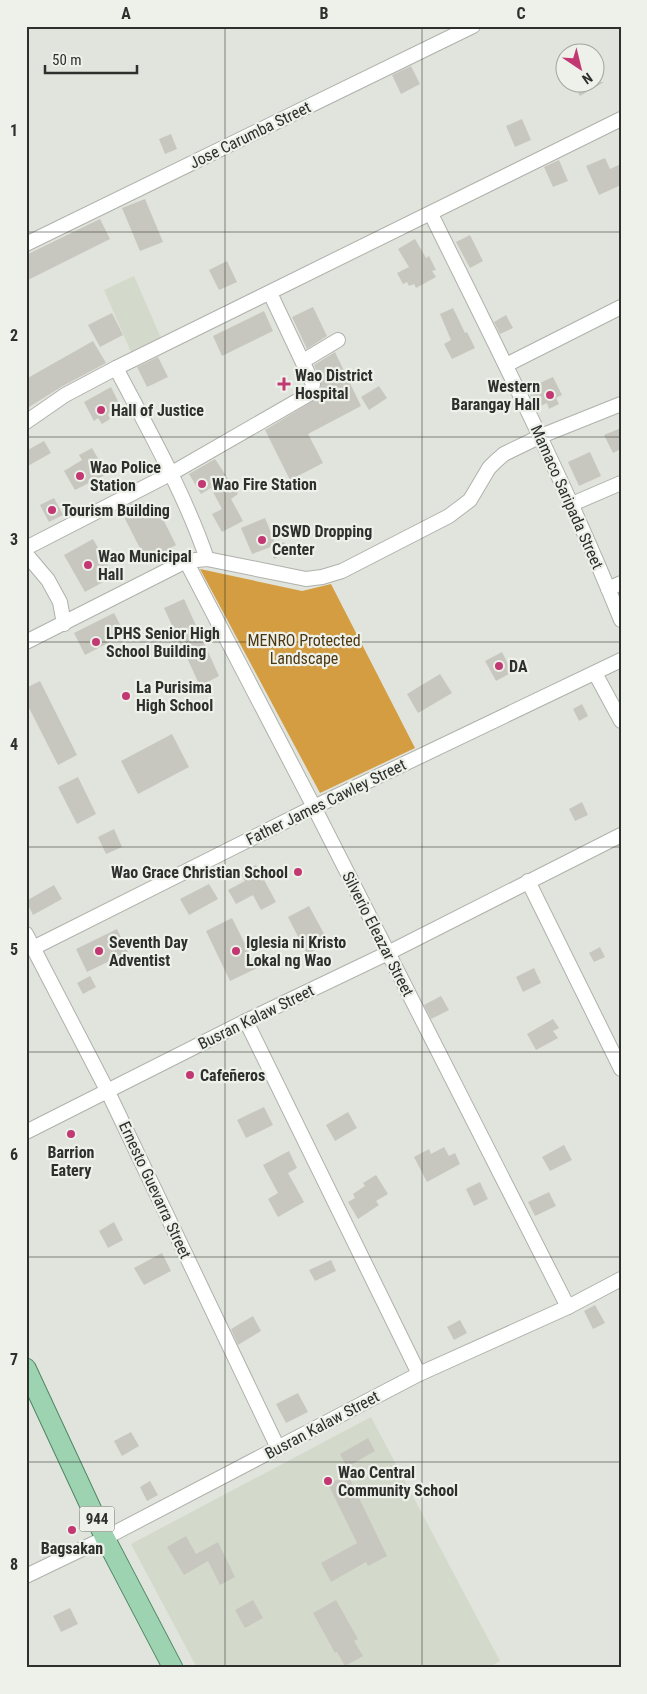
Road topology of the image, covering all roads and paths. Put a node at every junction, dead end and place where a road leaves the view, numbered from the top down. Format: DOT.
graph roads {
  1 [pos="473,26"];
  2 [pos="621,119"];
  3 [pos="430,214"];
  4 [pos="26,244"];
  5 [pos="270,293"];
  6 [pos="621,306"];
  7 [pos="338,340"];
  8 [pos="303,361"];
  9 [pos="506,365"];
  10 [pos="116,368"];
  11 [pos="621,404"];
  12 [pos="26,422"];
  13 [pos="541,436"];
  14 [pos="172,473"];
  15 [pos="621,483"];
  16 [pos="572,504"];
  17 [pos="26,548"];
  18 [pos="26,554"];
  19 [pos="207,559"];
  20 [pos="186,561"];
  21 [pos="614,586"];
  22 [pos="621,620"];
  23 [pos="64,624"];
  24 [pos="26,642"];
  25 [pos="621,660"];
  26 [pos="595,673"];
  27 [pos="621,721"];
  28 [pos="314,807"];
  29 [pos="621,835"];
  30 [pos="528,881"];
  31 [pos="26,934"];
  32 [pos="33,948"];
  33 [pos="388,953"];
  34 [pos="246,1021"];
  35 [pos="621,1069"];
  36 [pos="108,1092"];
  37 [pos="26,1132"];
  38 [pos="621,1279"];
  39 [pos="568,1307"];
  40 [pos="26,1368"];
  41 [pos="419,1374"];
  42 [pos="278,1448"];
  43 [pos="105,1538"];
  44 [pos="26,1576"];
  45 [pos="173,1668"];
  1 -- 4 [label="street, Jose Carumba Street"];
  2 -- 3 [label="street"];
  3 -- 5 [label="street"];
  3 -- 9 [label="street, Mamaco Saripada Street"];
  5 -- 8 [label="street"];
  5 -- 10 [label="street"];
  6 -- 9 [label="street"];
  7 -- 8 [label="street"];
  8 -- 14 [label="street"];
  9 -- 13 [label="street, Mamaco Saripada Street"];
  10 -- 12 [label="street"];
  10 -- 14 [label="street"];
  11 -- 13 [label="street"];
  13 -- 16 [label="street, Mamaco Saripada Street"];
  13 -- 19 [label="street"];
  14 -- 17 [label="street"];
  14 -- 19 [label="street"];
  15 -- 16 [label="street"];
  16 -- 21 [label="street, Mamaco Saripada Street"];
  18 -- 23 [label="street"];
  19 -- 20 [label="street"];
  20 -- 23 [label="street"];
  20 -- 28 [label="street, Silverio Eleazar Street"];
  21 -- 22 [label="street, Mamaco Saripada Street"];
  23 -- 24 [label="street"];
  25 -- 26 [label="street, Father James Cawley Street"];
  26 -- 27 [label="street"];
  26 -- 28 [label="street, Father James Cawley Street"];
  28 -- 32 [label="street, Father James Cawley Street"];
  28 -- 33 [label="street, Silverio Eleazar Street"];
  29 -- 30 [label="street, Busran Kalaw Street"];
  30 -- 33 [label="street, Busran Kalaw Street"];
  30 -- 35 [label="street"];
  31 -- 32 [label="street, Ernesto Guevarra Street"];
  32 -- 36 [label="street, Ernesto Guevarra Street"];
  33 -- 34 [label="street, Busran Kalaw Street"];
  33 -- 39 [label="street, Silverio Eleazar Street"];
  34 -- 36 [label="street, Busran Kalaw Street"];
  34 -- 41 [label="street"];
  36 -- 37 [label="street, Busran Kalaw Street"];
  36 -- 42 [label="street, Ernesto Guevarra Street"];
  38 -- 39 [label="street, Busran Kalaw Street"];
  39 -- 41 [label="street, Busran Kalaw Street"];
  40 -- 43 [label="main road, 944"];
  41 -- 42 [label="street, Busran Kalaw Street"];
  42 -- 43 [label="street, Busran Kalaw Street"];
  43 -- 44 [label="street, Busran Kalaw Street"];
  43 -- 45 [label="main road, 944"];
}
